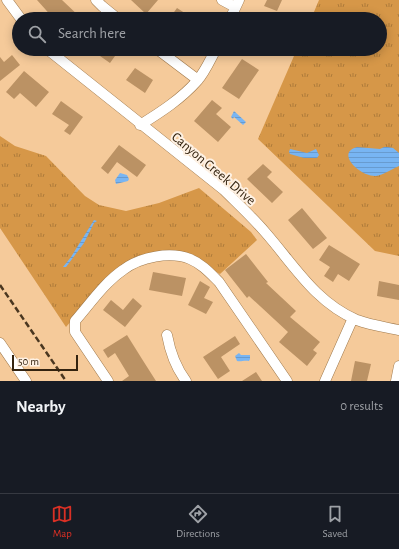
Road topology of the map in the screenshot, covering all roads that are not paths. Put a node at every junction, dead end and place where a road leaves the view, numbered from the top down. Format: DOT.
graph roads {
  1 [pos="7,0"];
  2 [pos="96,0"];
  3 [pos="222,0"];
  4 [pos="237,4"];
  5 [pos="16,12"];
  6 [pos="109,12"];
  7 [pos="56,56"];
  8 [pos="166,56"];
  9 [pos="212,56"];
  10 [pos="198,80"];
  11 [pos="140,125"];
  12 [pos="353,318"];
  13 [pos="399,330"];
  14 [pos="167,335"];
  15 [pos="0,344"];
  16 [pos="399,366"];
  17 [pos="26,381"];
  18 [pos="108,381"];
  19 [pos="186,381"];
  20 [pos="287,381"];
  21 [pos="325,381"];
  22 [pos="396,381"];
  1 -- 5 [label="street"];
  2 -- 6 [label="street"];
  3 -- 4 [label="street"];
  7 -- 11 [label="street, Canyon Creek Drive"];
  8 -- 10 [label="street"];
  9 -- 10 [label="street"];
  10 -- 11 [label="street"];
  11 -- 12 [label="street, Canyon Creek Drive"];
  12 -- 13 [label="street, Canyon Creek Drive"];
  12 -- 21 [label="street"];
  14 -- 19 [label="street"];
  15 -- 17 [label="street"];
  16 -- 22 [label="street"];
  18 -- 20 [label="street"];
}
